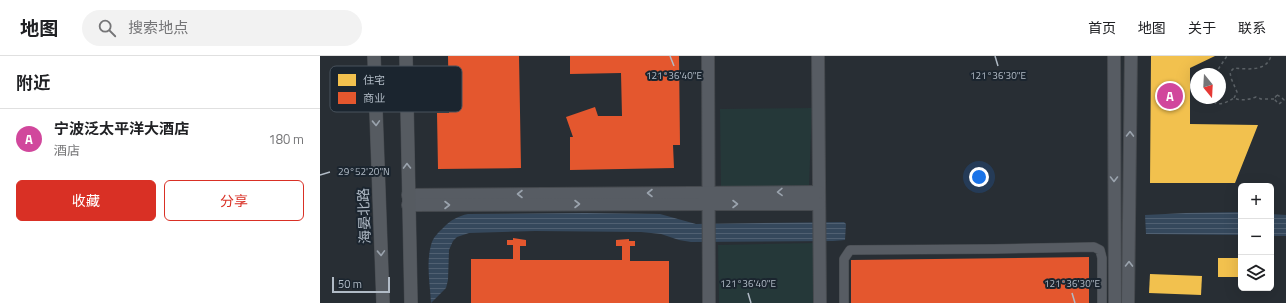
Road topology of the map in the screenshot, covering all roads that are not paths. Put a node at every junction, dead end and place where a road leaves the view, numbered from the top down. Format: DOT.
graph roads {
  1 [pos="374,56"];
  2 [pos="406,56"];
  3 [pos="708,56"];
  4 [pos="818,56"];
  5 [pos="1114,56"];
  6 [pos="1131,56"];
  7 [pos="374,66"];
  8 [pos="406,66"];
  9 [pos="376,112"];
  10 [pos="407,112"];
  11 [pos="819,192"];
  12 [pos="708,198"];
  13 [pos="408,200"];
  14 [pos="819,204"];
  15 [pos="383,303"];
  16 [pos="411,303"];
  17 [pos="709,303"];
  18 [pos="820,303"];
  19 [pos="844,303"];
  20 [pos="1102,303"];
  21 [pos="1115,303"];
  22 [pos="1128,303"];
  1 -- 7 [label="main road, 海晏北路, one-way"];
  8 -- 2 [label="main road, one-way"];
  3 -- 12 [label="street"];
  4 -- 11 [label="street"];
  5 -- 21 [label="street, one-way"];
  22 -- 6 [label="street, one-way"];
  9 -- 15 [label="main road, 海晏北路, one-way"];
  13 -- 10 [label="main road, one-way"];
  11 -- 12 [label="street, one-way"];
  11 -- 14 [label="street"];
  12 -- 13 [label="street"];
  12 -- 14 [label="street, one-way"];
  12 -- 17 [label="street"];
  13 -- 16 [label="main road"];
  14 -- 18 [label="street"];
  19 -- 20 [label="street"];
}
